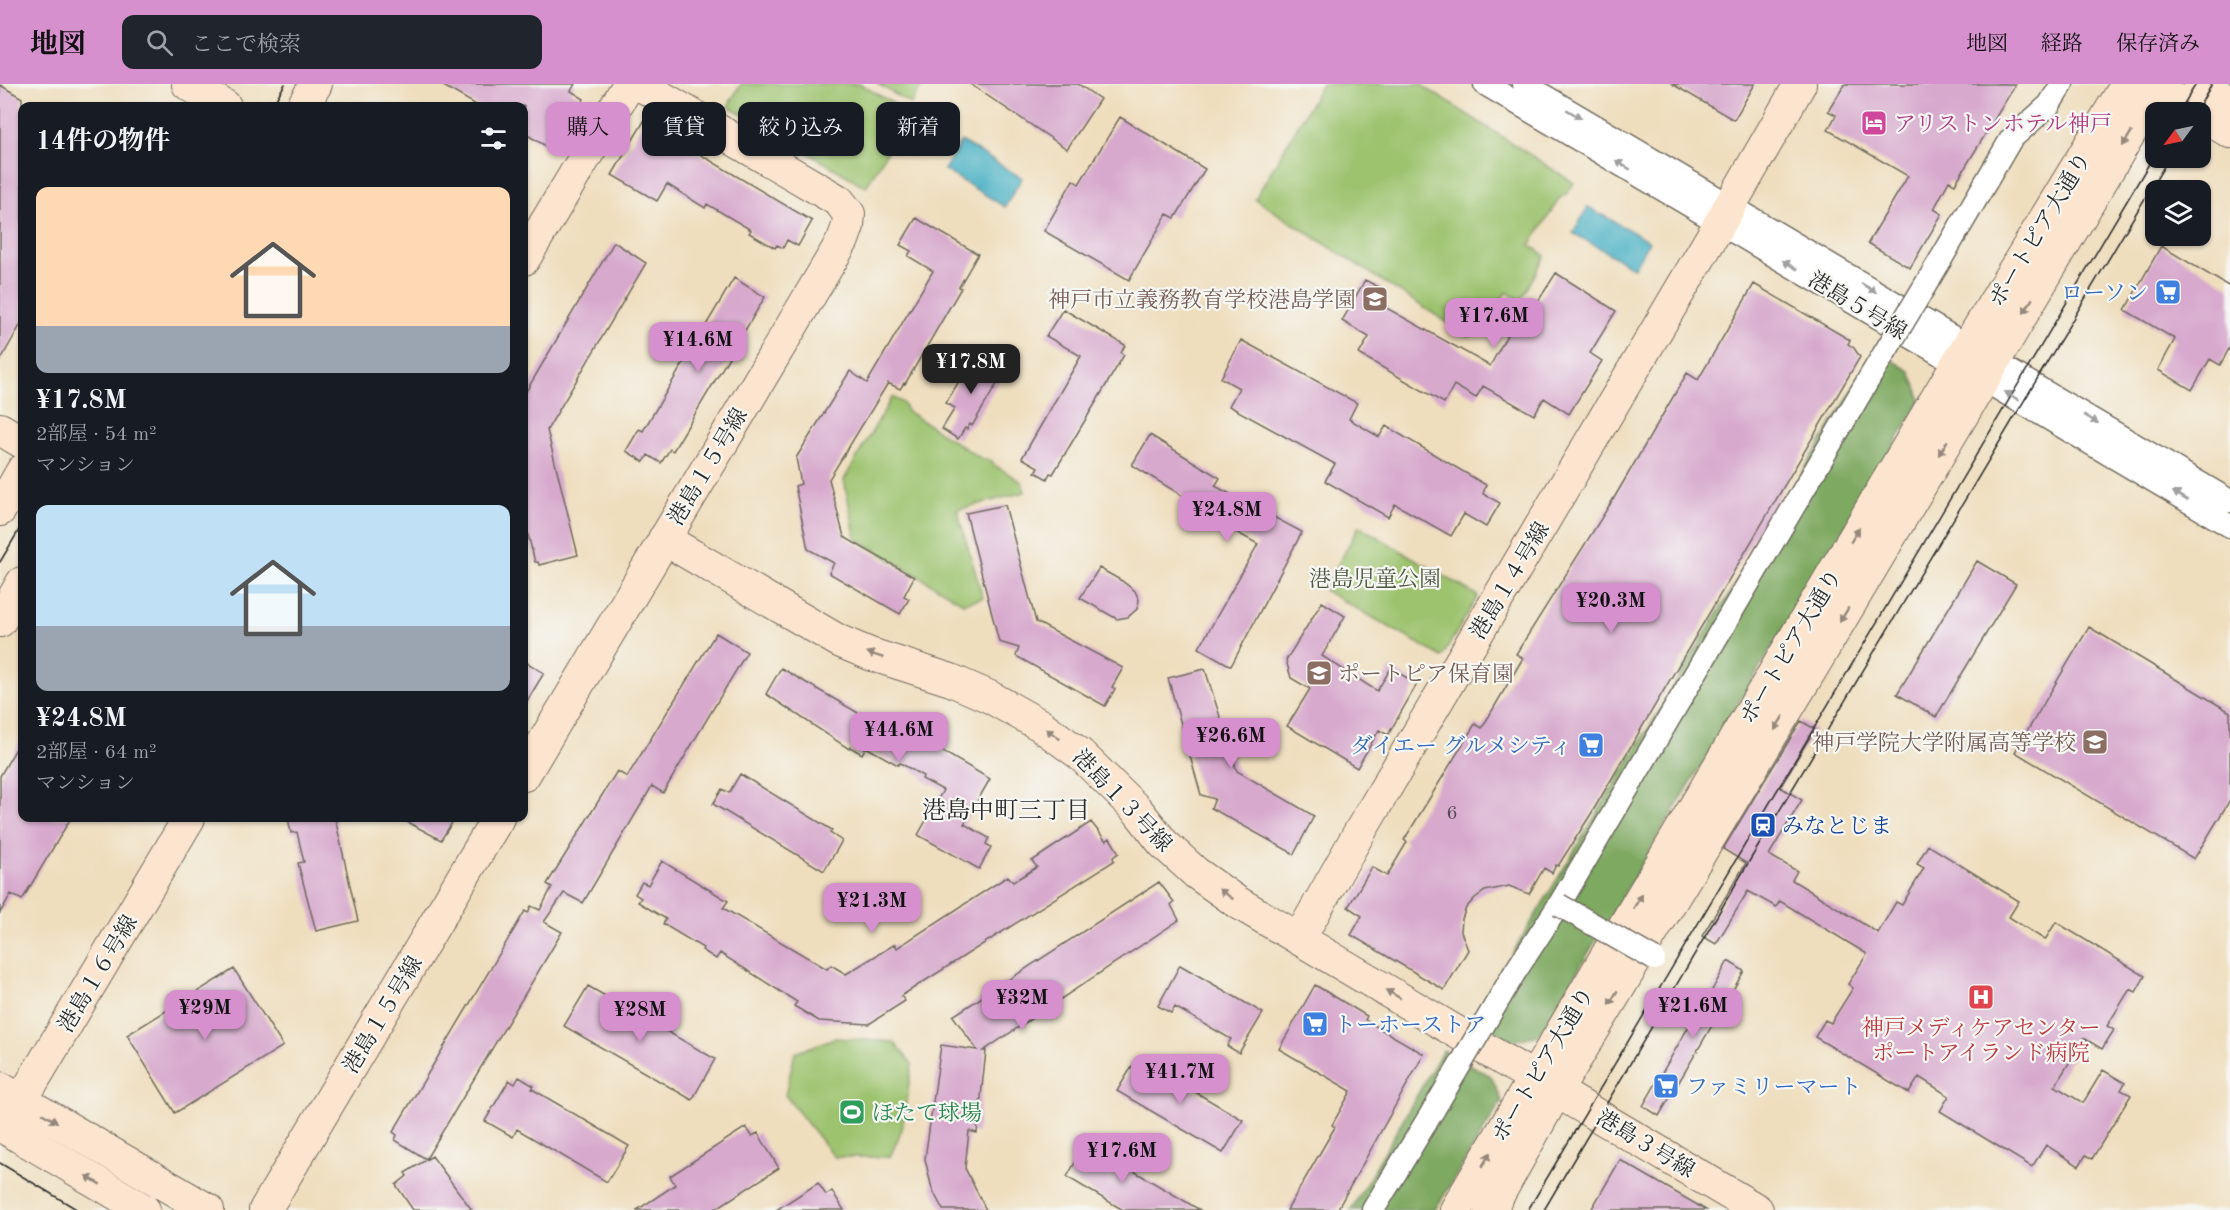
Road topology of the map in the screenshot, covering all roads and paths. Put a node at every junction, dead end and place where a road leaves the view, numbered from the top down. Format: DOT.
graph roads {
  1 [pos="188,84"];
  2 [pos="240,84"];
  3 [pos="316,84"];
  4 [pos="629,84"];
  5 [pos="639,84"];
  6 [pos="1485,84"];
  7 [pos="1524,84"];
  8 [pos="1800,84"];
  9 [pos="2062,84"];
  10 [pos="2127,84"];
  11 [pos="2200,84"];
  12 [pos="2156,85"];
  13 [pos="2230,101"];
  14 [pos="219,102"];
  15 [pos="229,102"];
  16 [pos="305,102"];
  17 [pos="2182,102"];
  18 [pos="2211,120"];
  19 [pos="2230,132"];
  20 [pos="1725,214"];
  21 [pos="528,252"];
  22 [pos="1962,355"];
  23 [pos="1989,371"];
  24 [pos="0,429"];
  25 [pos="18,440"];
  26 [pos="18,478"];
  27 [pos="2230,501"];
  28 [pos="0,510"];
  29 [pos="2230,526"];
  30 [pos="663,539"];
  31 [pos="18,590"];
  32 [pos="0,621"];
  33 [pos="528,768"];
  34 [pos="186,822"];
  35 [pos="496,822"];
  36 [pos="1559,905"];
  37 [pos="1299,939"];
  38 [pos="1654,959"];
  39 [pos="1546,1083"];
  40 [pos="11,1094"];
  41 [pos="2,1127"];
  42 [pos="144,1210"];
  43 [pos="207,1210"];
  44 [pos="265,1210"];
  45 [pos="1373,1210"];
  46 [pos="1456,1210"];
  47 [pos="1490,1210"];
  48 [pos="1757,1210"];
  1 -- 14 [label="street"];
  2 -- 15 [label="street"];
  3 -- 16 [label="street"];
  4 -- 21 [label="street"];
  5 -- 30 [label="street, 港島１５号線"];
  20 -- 6 [label="street, 港島５号線, one-way"];
  7 -- 20 [label="street, 港島５号線, one-way"];
  8 -- 20 [label="street, 港島１４号線"];
  9 -- 36 [label="street, bridge"];
  10 -- 22 [label="street, ポートピア大通り"];
  11 -- 13 [label="street"];
  12 -- 17 [label="street"];
  12 -- 23 [label="street, ポートピア大通り, one-way"];
  18 -- 19 [label="street"];
  20 -- 22 [label="street, 港島５号線"];
  20 -- 37 [label="street, 港島１４号線"];
  22 -- 23 [label="street, 港島５号線"];
  39 -- 22 [label="street, ポートピア大通り, one-way"];
  23 -- 27 [label="street, 港島５号線, one-way"];
  29 -- 23 [label="street, 港島５号線, one-way"];
  23 -- 39 [label="street, ポートピア大通り, one-way"];
  24 -- 25 [label="street"];
  26 -- 28 [label="street"];
  30 -- 33 [label="street, 港島１５号線"];
  37 -- 30 [label="street, 港島１３号線, one-way"];
  31 -- 32 [label="street"];
  34 -- 40 [label="street, 港島１６号線"];
  35 -- 44 [label="street, 港島１５号線"];
  36 -- 38 [label="street, bridge"];
  36 -- 45 [label="street, bridge"];
  39 -- 37 [label="street, 港島１３号線, one-way"];
  46 -- 39 [label="street, ポートピア大通り, one-way"];
  39 -- 47 [label="street, ポートピア大通り"];
  39 -- 48 [label="street, 港島３号線"];
  40 -- 41 [label="street, 港島１６号線"];
  40 -- 43 [label="street, one-way"];
  42 -- 41 [label="street, one-way"];
}
